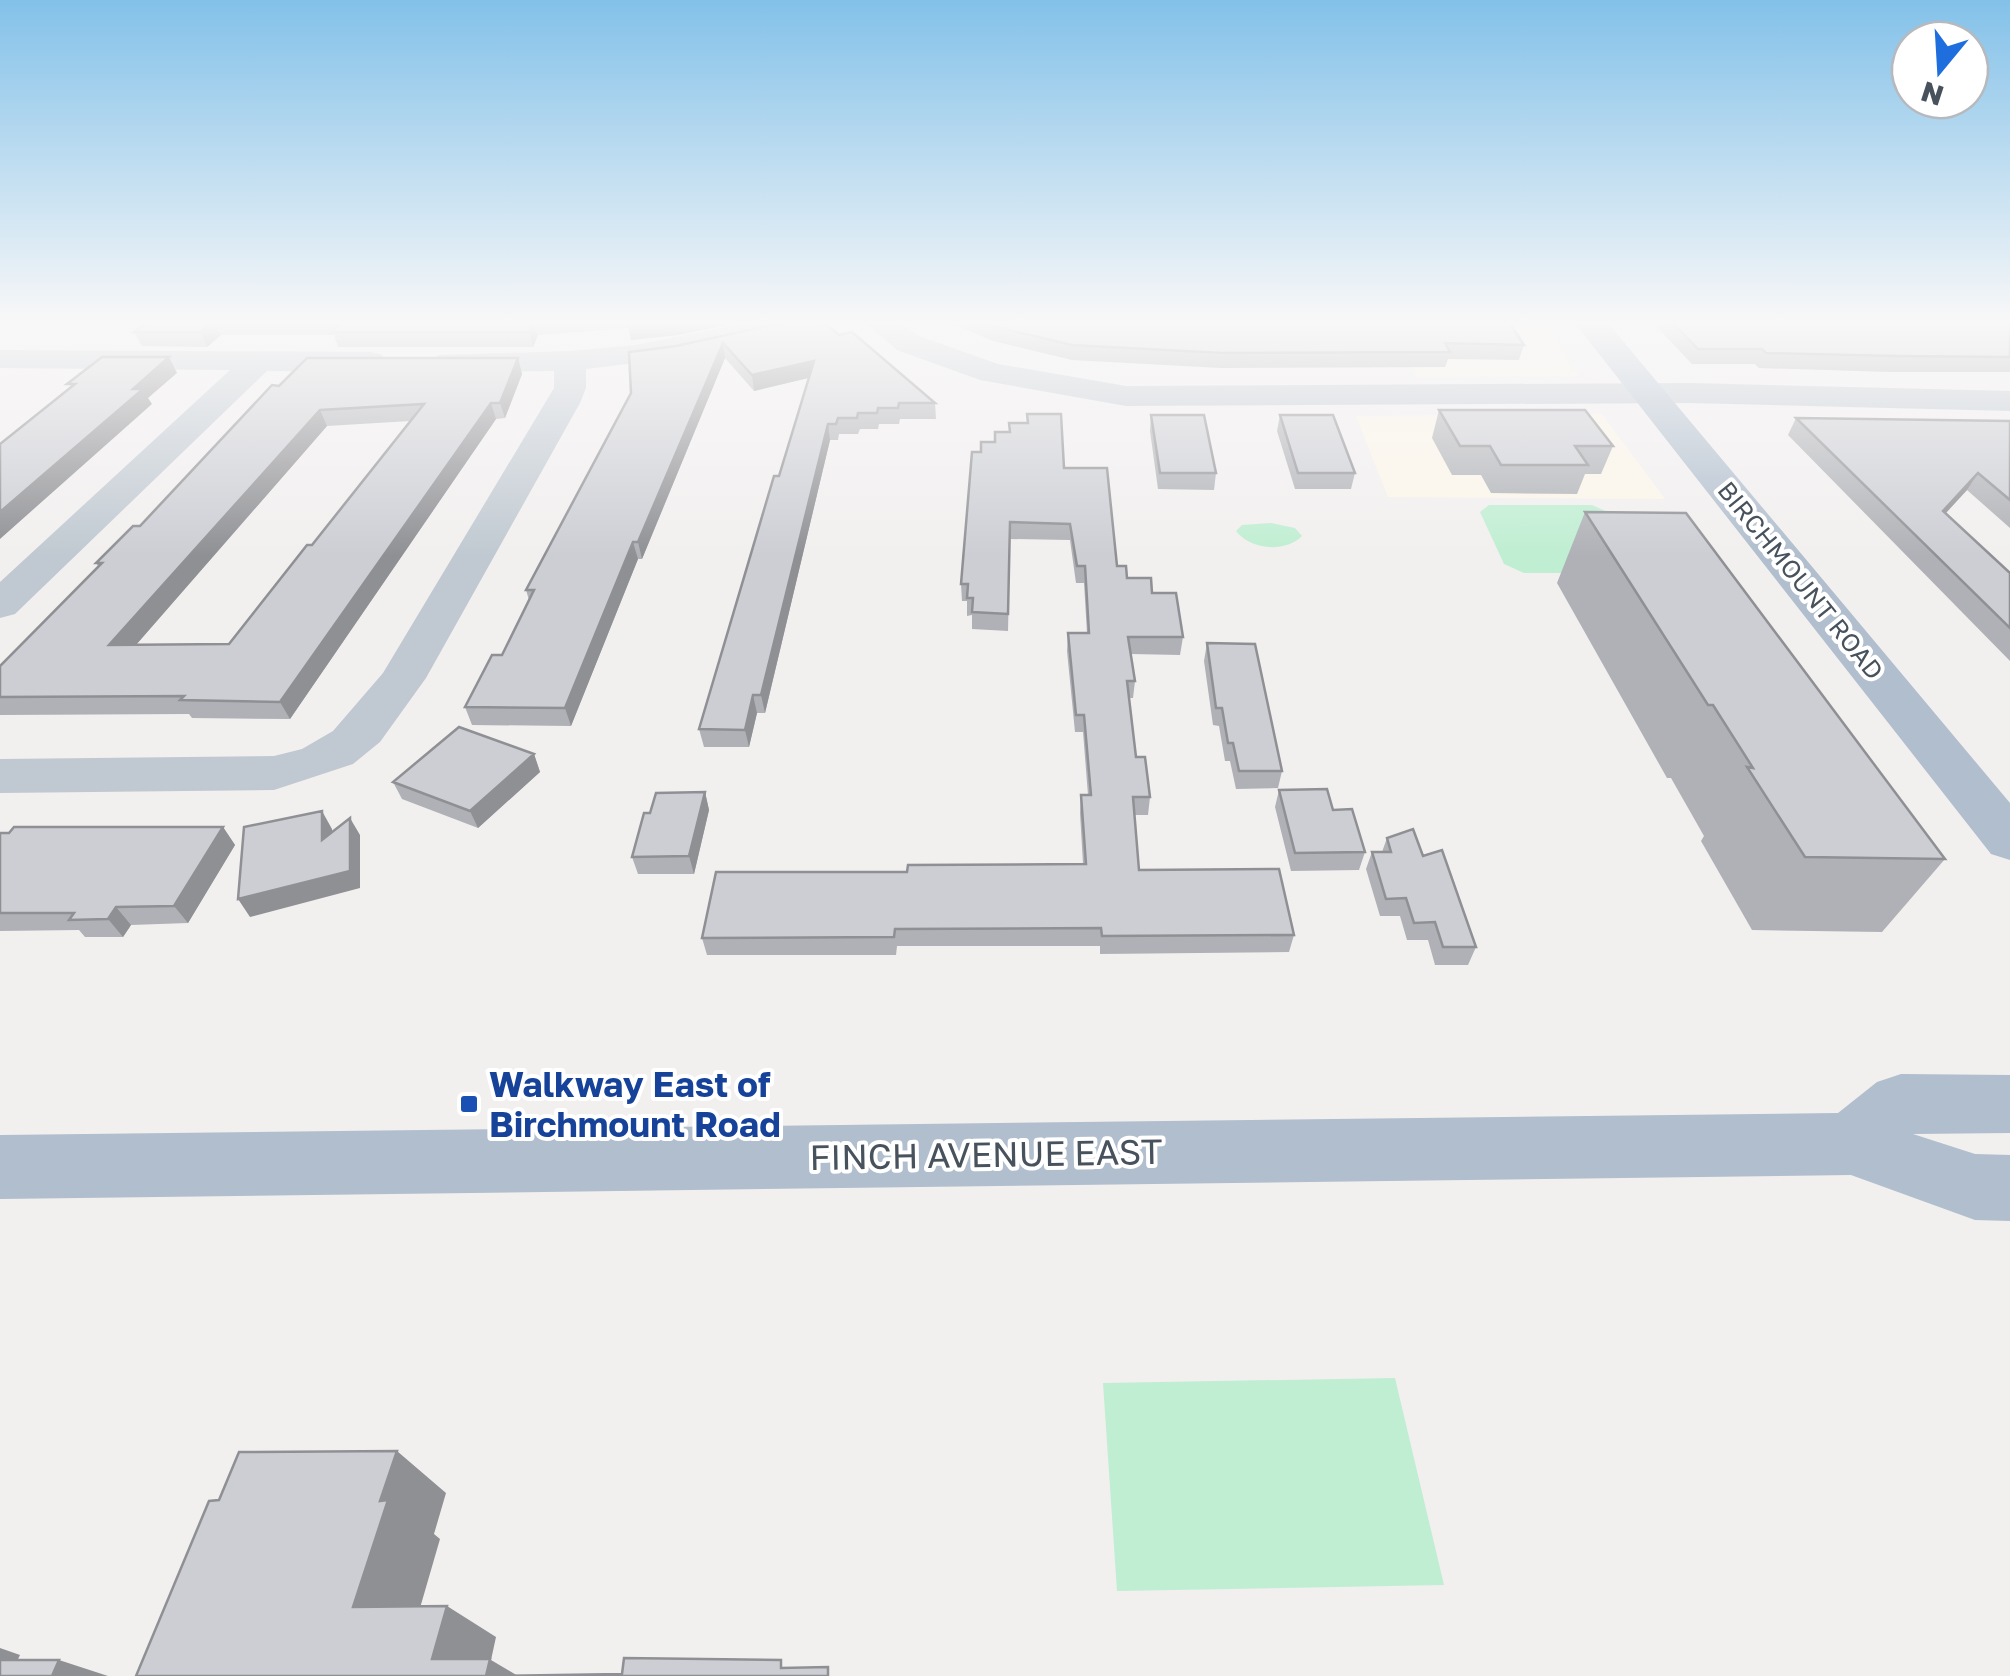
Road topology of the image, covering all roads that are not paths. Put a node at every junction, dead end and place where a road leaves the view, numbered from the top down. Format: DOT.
graph roads {
  1 [pos="218,400"];
  2 [pos="565,400"];
  3 [pos="1654,400"];
  4 [pos="1969,400"];
  5 [pos="2010,401"];
  6 [pos="0,606"];
  7 [pos="0,776"];
  8 [pos="2010,840"];
  9 [pos="2010,1104"];
  10 [pos="1851,1144"];
  11 [pos="0,1167"];
  12 [pos="2010,1188"];
  1 -- 6 [label="street"];
  2 -- 7 [label="street"];
  3 -- 8 [label="main road, BIRCHMOUNT ROAD"];
  4 -- 5 [label="street"];
  9 -- 10 [label="main road"];
  10 -- 11 [label="main road, FINCH AVENUE EAST"];
  10 -- 12 [label="main road, FINCH AVENUE EAST"];
}
